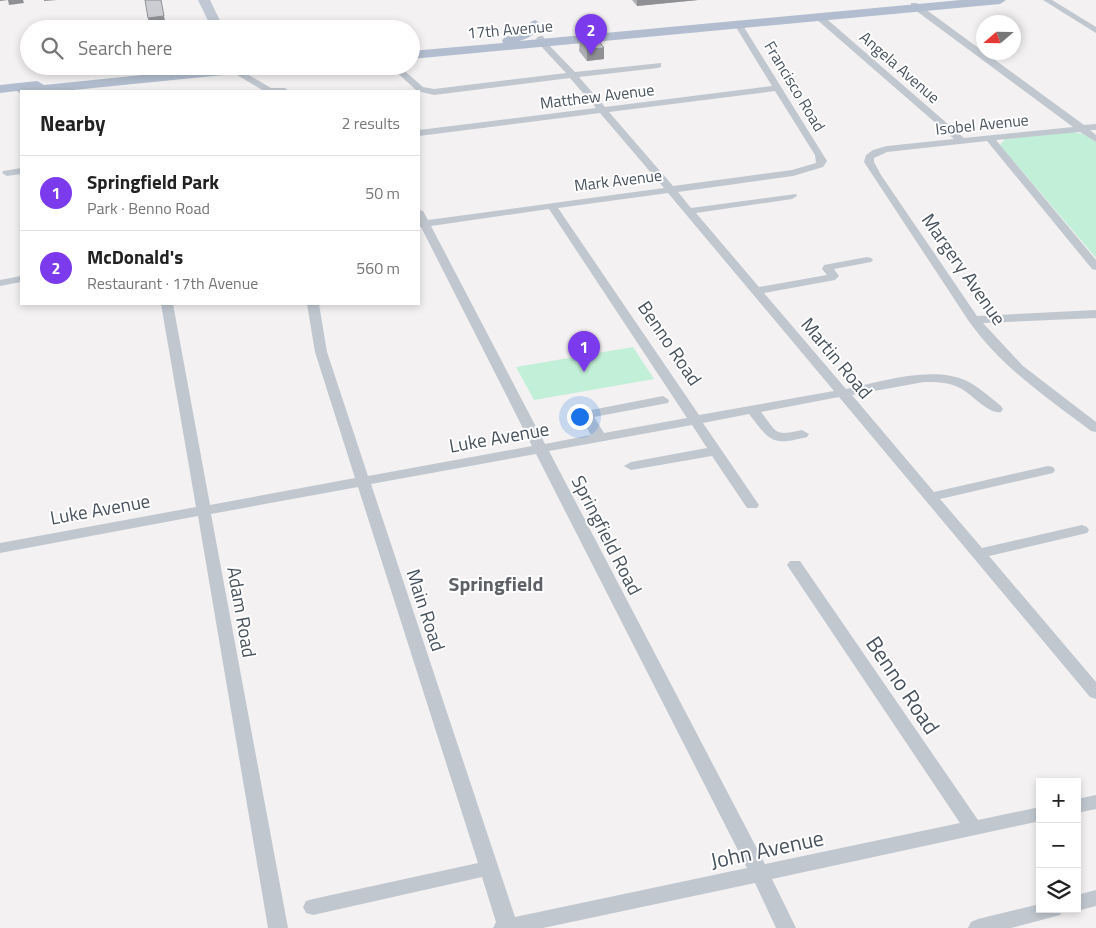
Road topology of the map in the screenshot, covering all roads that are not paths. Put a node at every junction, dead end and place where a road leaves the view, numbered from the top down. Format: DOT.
graph roads {
  1 [pos="204,0"];
  2 [pos="967,0"];
  3 [pos="1000,0"];
  4 [pos="1047,0"];
  5 [pos="916,6"];
  6 [pos="818,16"];
  7 [pos="214,20"];
  8 [pos="535,24"];
  9 [pos="738,24"];
  10 [pos="1096,31"];
  11 [pos="547,40"];
  12 [pos="483,43"];
  13 [pos="420,49"];
  14 [pos="420,54"];
  15 [pos="658,66"];
  16 [pos="112,75"];
  17 [pos="165,75"];
  18 [pos="245,75"];
  19 [pos="263,75"];
  20 [pos="404,75"];
  21 [pos="572,76"];
  22 [pos="778,88"];
  23 [pos="0,89"];
  24 [pos="20,90"];
  25 [pos="34,90"];
  26 [pos="38,90"];
  27 [pos="268,90"];
  28 [pos="282,90"];
  29 [pos="20,92"];
  30 [pos="0,93"];
  31 [pos="20,93"];
  32 [pos="0,98"];
  33 [pos="602,110"];
  34 [pos="1096,127"];
  35 [pos="1082,128"];
  36 [pos="420,133"];
  37 [pos="990,139"];
  38 [pos="1096,139"];
  39 [pos="962,141"];
  40 [pos="872,154"];
  41 [pos="820,165"];
  42 [pos="20,171"];
  43 [pos="6,173"];
  44 [pos="671,190"];
  45 [pos="792,196"];
  46 [pos="551,205"];
  47 [pos="689,211"];
  48 [pos="421,220"];
  49 [pos="867,260"];
  50 [pos="1096,267"];
  51 [pos="20,280"];
  52 [pos="0,282"];
  53 [pos="757,292"];
  54 [pos="167,305"];
  55 [pos="313,305"];
  56 [pos="1096,314"];
  57 [pos="974,320"];
  58 [pos="843,394"];
  59 [pos="663,400"];
  60 [pos="996,408"];
  61 [pos="753,410"];
  62 [pos="696,421"];
  63 [pos="1096,428"];
  64 [pos="802,434"];
  65 [pos="600,438"];
  66 [pos="541,449"];
  67 [pos="716,451"];
  68 [pos="630,466"];
  69 [pos="1048,470"];
  70 [pos="363,482"];
  71 [pos="930,497"];
  72 [pos="752,505"];
  73 [pos="204,511"];
  74 [pos="1082,530"];
  75 [pos="0,548"];
  76 [pos="979,554"];
  77 [pos="795,565"];
  78 [pos="1096,694"];
  79 [pos="1096,802"];
  80 [pos="1081,805"];
  81 [pos="1036,815"];
  82 [pos="974,829"];
  83 [pos="489,868"];
  84 [pos="760,874"];
  85 [pos="1096,898"];
  86 [pos="1081,902"];
  87 [pos="313,907"];
  88 [pos="1037,913"];
  89 [pos="506,927"];
  90 [pos="278,928"];
  91 [pos="786,928"];
  92 [pos="978,928"];
  1 -- 7 [label="main road"];
  2 -- 5 [label="main road, 17th Avenue"];
  3 -- 5 [label="main road, 17th Avenue"];
  4 -- 10 [label="street"];
  5 -- 6 [label="main road, 17th Avenue"];
  5 -- 11 [label="main road, 17th Avenue"];
  5 -- 35 [label="street"];
  6 -- 9 [label="main road, 17th Avenue"];
  6 -- 39 [label="street, Angela Avenue"];
  8 -- 12 [label="main road"];
  9 -- 11 [label="main road, 17th Avenue"];
  9 -- 22 [label="street, Francisco Road"];
  11 -- 12 [label="main road"];
  11 -- 14 [label="main road, 17th Avenue"];
  11 -- 21 [label="street, Martin Road"];
  12 -- 13 [label="main road"];
  15 -- 21 [label="street"];
  16 -- 25 [label="main road"];
  17 -- 26 [label="main road"];
  18 -- 27 [label="street"];
  19 -- 28 [label="street"];
  20 -- 21 [label="street"];
  21 -- 33 [label="street, Martin Road"];
  22 -- 33 [label="street, Matthew Avenue"];
  22 -- 41 [label="street, Francisco Road"];
  23 -- 24 [label="main road"];
  29 -- 30 [label="main road"];
  31 -- 32 [label="main road"];
  33 -- 36 [label="street, Matthew Avenue"];
  33 -- 44 [label="street, Martin Road"];
  34 -- 35 [label="street, Isobel Avenue"];
  35 -- 37 [label="street, Isobel Avenue"];
  35 -- 38 [label="street"];
  37 -- 39 [label="street, Isobel Avenue"];
  37 -- 50 [label="street"];
  39 -- 40 [label="street, Isobel Avenue"];
  40 -- 57 [label="street, Margery Avenue"];
  41 -- 44 [label="street, Mark Avenue"];
  42 -- 43 [label="street"];
  44 -- 46 [label="street, Mark Avenue"];
  44 -- 47 [label="street, Martin Road"];
  45 -- 47 [label="street"];
  46 -- 48 [label="street, Mark Avenue"];
  46 -- 62 [label="street, Benno Road"];
  47 -- 53 [label="street, Martin Road"];
  48 -- 66 [label="street, Springfield Road"];
  49 -- 53 [label="street"];
  51 -- 52 [label="street"];
  53 -- 58 [label="street, Martin Road"];
  54 -- 73 [label="street, Adam Road"];
  55 -- 70 [label="street, Main Road"];
  56 -- 57 [label="street"];
  57 -- 63 [label="street, Margery Avenue"];
  58 -- 60 [label="street, Luke Avenue"];
  58 -- 61 [label="street, Luke Avenue"];
  58 -- 71 [label="street, Martin Road"];
  59 -- 65 [label="street"];
  61 -- 62 [label="street, Luke Avenue"];
  61 -- 64 [label="street"];
  62 -- 65 [label="street, Luke Avenue"];
  62 -- 67 [label="street, Benno Road"];
  65 -- 66 [label="street, Luke Avenue"];
  66 -- 70 [label="street, Luke Avenue"];
  66 -- 84 [label="street, Springfield Road"];
  67 -- 68 [label="street"];
  67 -- 72 [label="street, Benno Road"];
  69 -- 71 [label="street"];
  70 -- 73 [label="street, Luke Avenue"];
  70 -- 83 [label="street, Main Road"];
  71 -- 76 [label="street, Martin Road"];
  73 -- 75 [label="street, Luke Avenue"];
  73 -- 90 [label="street, Adam Road"];
  74 -- 76 [label="street"];
  76 -- 78 [label="street, Martin Road"];
  77 -- 82 [label="street, Benno Road"];
  79 -- 80 [label="street"];
  81 -- 82 [label="street, John Avenue"];
  82 -- 84 [label="street, John Avenue"];
  83 -- 87 [label="street"];
  83 -- 89 [label="street, Main Road"];
  84 -- 89 [label="street, John Avenue"];
  84 -- 91 [label="street, Springfield Road"];
  85 -- 86 [label="street"];
  88 -- 92 [label="street"];
}
